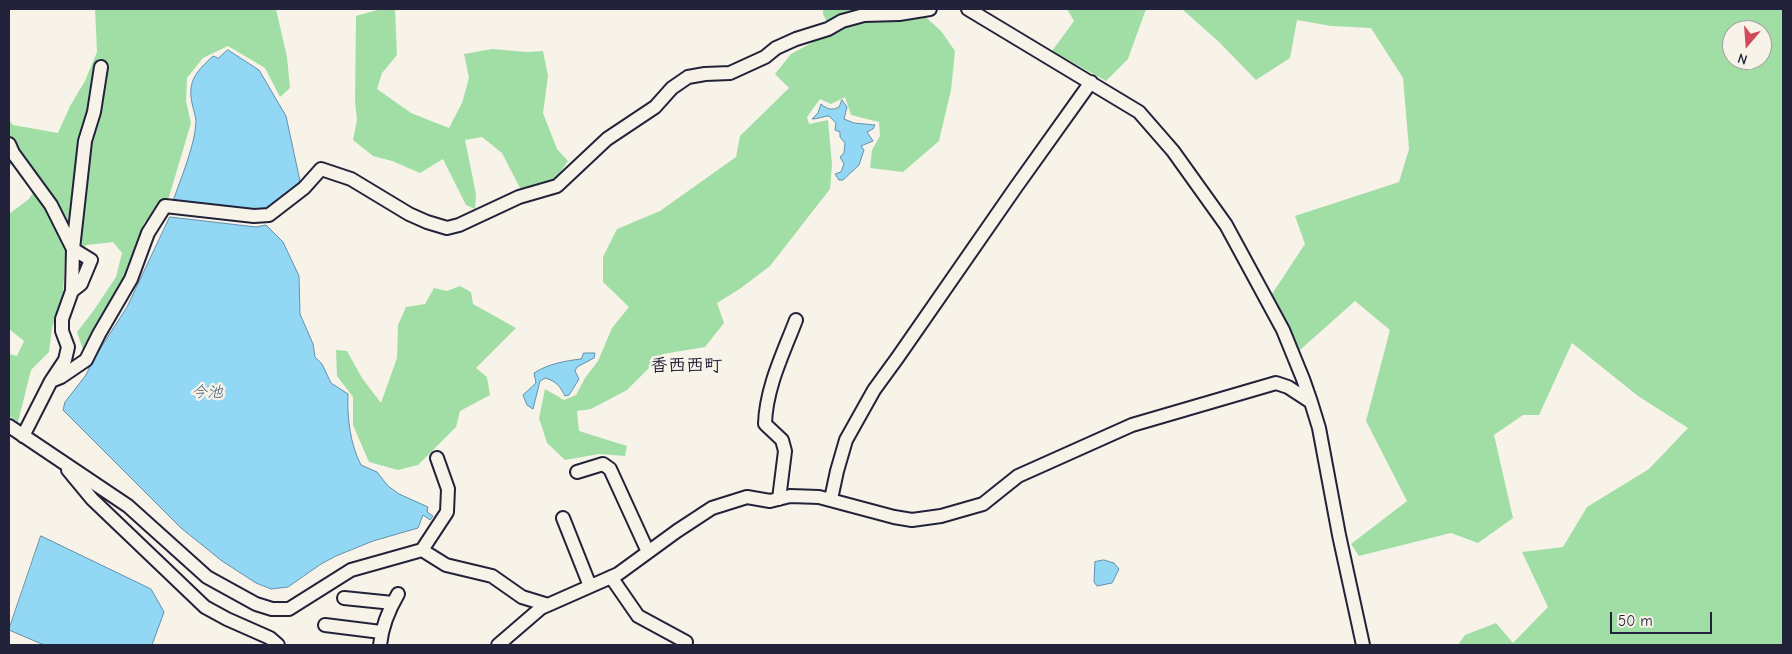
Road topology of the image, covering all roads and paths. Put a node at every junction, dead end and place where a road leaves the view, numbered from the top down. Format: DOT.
graph roads {
  1 [pos="930,9"];
  2 [pos="968,9"];
  3 [pos="101,67"];
  4 [pos="1091,82"];
  5 [pos="9,144"];
  6 [pos="73,249"];
  7 [pos="72,291"];
  8 [pos="796,320"];
  9 [pos="51,381"];
  10 [pos="1311,402"];
  11 [pos="9,426"];
  12 [pos="23,436"];
  13 [pos="437,458"];
  14 [pos="58,459"];
  15 [pos="577,472"];
  16 [pos="779,499"];
  17 [pos="831,499"];
  18 [pos="563,518"];
  19 [pos="422,550"];
  20 [pos="648,552"];
  21 [pos="611,577"];
  22 [pos="590,586"];
  23 [pos="344,598"];
  24 [pos="548,605"];
  25 [pos="325,625"];
  26 [pos="381,632"];
  27 [pos="686,642"];
  28 [pos="278,645"];
  29 [pos="380,645"];
  30 [pos="498,645"];
  31 [pos="1364,645"];
  1 -- 9 [label="street"];
  2 -- 4 [label="street"];
  3 -- 6 [label="street"];
  4 -- 10 [label="street"];
  4 -- 17 [label="street"];
  5 -- 6 [label="street"];
  6 -- 7 [label="street"];
  6 -- 7 [label="street"];
  7 -- 9 [label="street"];
  8 -- 16 [label="street"];
  9 -- 12 [label="street"];
  10 -- 17 [label="street"];
  10 -- 31 [label="street"];
  11 -- 12 [label="street"];
  12 -- 14 [label="street"];
  13 -- 19 [label="street"];
  14 -- 19 [label="street"];
  14 -- 28 [label="street"];
  15 -- 20 [label="street"];
  16 -- 17 [label="street"];
  16 -- 20 [label="street"];
  18 -- 22 [label="street"];
  19 -- 24 [label="street"];
  20 -- 21 [label="street"];
  21 -- 22 [label="street"];
  21 -- 27 [label="street"];
  22 -- 24 [label="street"];
  23 -- 26 [label="street"];
  24 -- 30 [label="street"];
  25 -- 26 [label="street"];
  26 -- 29 [label="street"];
}
